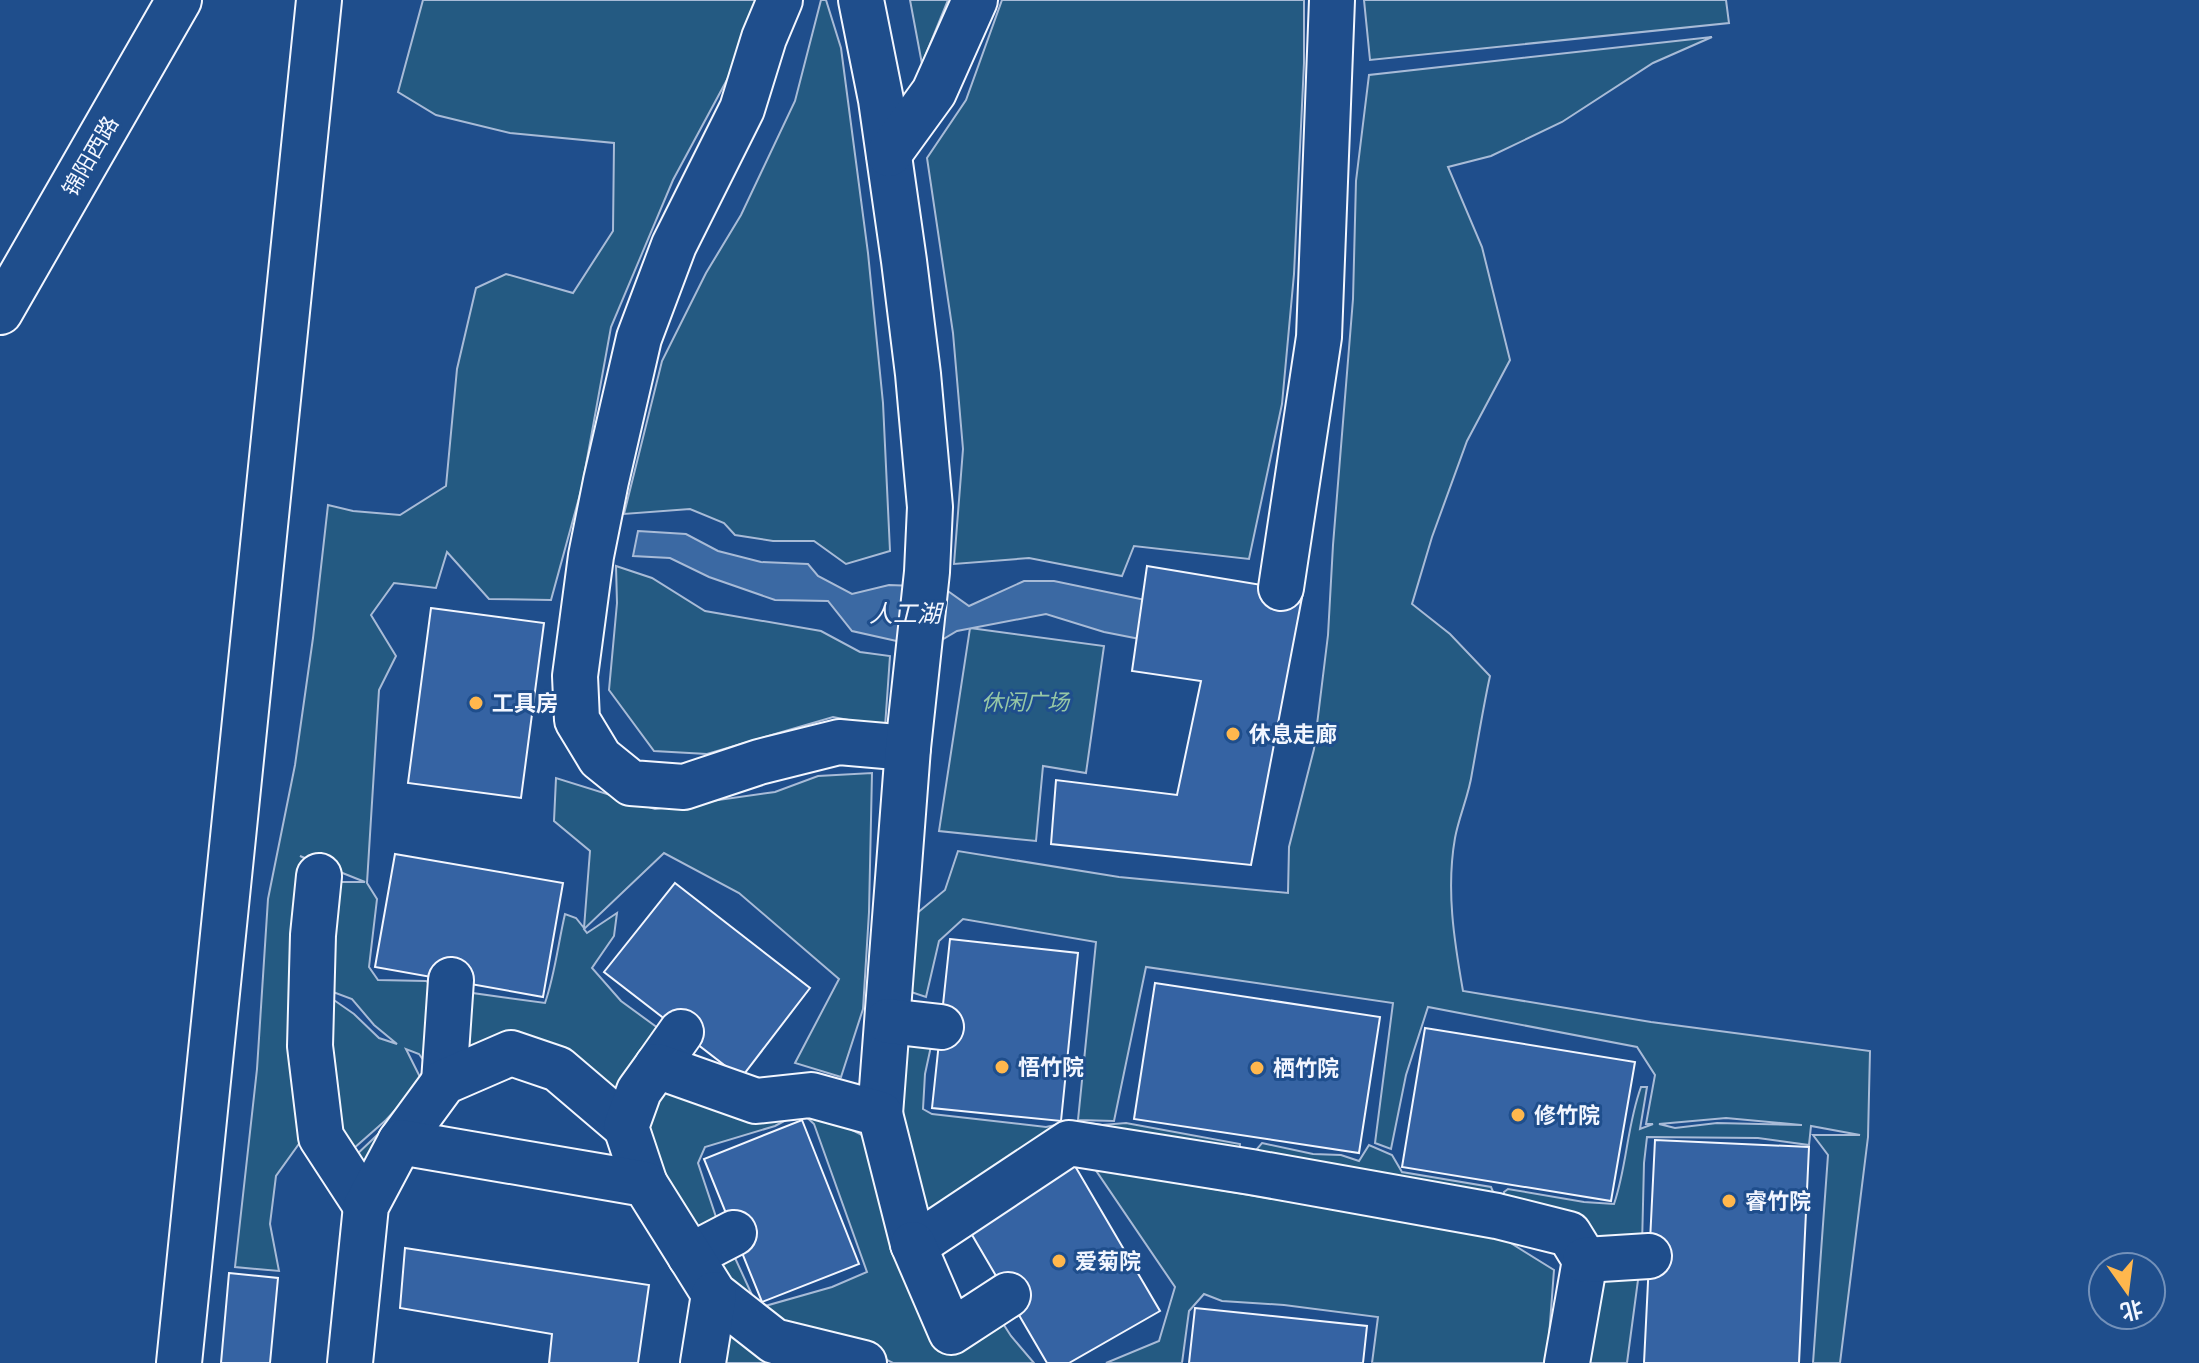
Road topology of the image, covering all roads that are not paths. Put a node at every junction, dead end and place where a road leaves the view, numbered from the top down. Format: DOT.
graph roads {
  1 [pos="179,0"];
  2 [pos="319,0"];
  3 [pos="780,0"];
  4 [pos="861,0"];
  5 [pos="975,0"];
  6 [pos="1332,0"];
  7 [pos="889,154"];
  8 [pos="0,312"];
  9 [pos="1281,588"];
  10 [pos="908,748"];
  11 [pos="319,876"];
  12 [pos="451,980"];
  13 [pos="888,1021"];
  14 [pos="941,1027"];
  15 [pos="444,1082"];
  16 [pos="880,1114"];
  17 [pos="626,1127"];
  18 [pos="400,1142"];
  19 [pos="645,1184"];
  20 [pos="366,1206"];
  21 [pos="734,1233"];
  22 [pos="913,1244"];
  23 [pos="690,1256"];
  24 [pos="1649,1256"];
  25 [pos="1585,1260"];
  26 [pos="714,1294"];
  27 [pos="1008,1295"];
  28 [pos="179,1363"];
  29 [pos="350,1363"];
  30 [pos="703,1363"];
  31 [pos="864,1363"];
  32 [pos="1567,1363"];
  1 -- 8 [label="street, 锦阳西路"];
  2 -- 28 [label="street"];
  3 -- 10 [label="street"];
  4 -- 7 [label="street"];
  5 -- 7 [label="street"];
  6 -- 9 [label="street"];
  7 -- 10 [label="street"];
  10 -- 13 [label="street"];
  11 -- 20 [label="street"];
  12 -- 15 [label="street"];
  13 -- 14 [label="street"];
  13 -- 16 [label="street"];
  15 -- 17 [label="street"];
  15 -- 18 [label="street"];
  16 -- 17 [label="street"];
  16 -- 22 [label="street"];
  17 -- 19 [label="street"];
  18 -- 19 [label="street"];
  18 -- 20 [label="street"];
  19 -- 23 [label="street"];
  20 -- 29 [label="street"];
  21 -- 23 [label="street"];
  22 -- 25 [label="street"];
  22 -- 27 [label="street"];
  23 -- 26 [label="street"];
  24 -- 25 [label="street"];
  25 -- 32 [label="street"];
  26 -- 30 [label="street"];
  26 -- 31 [label="street"];
}
